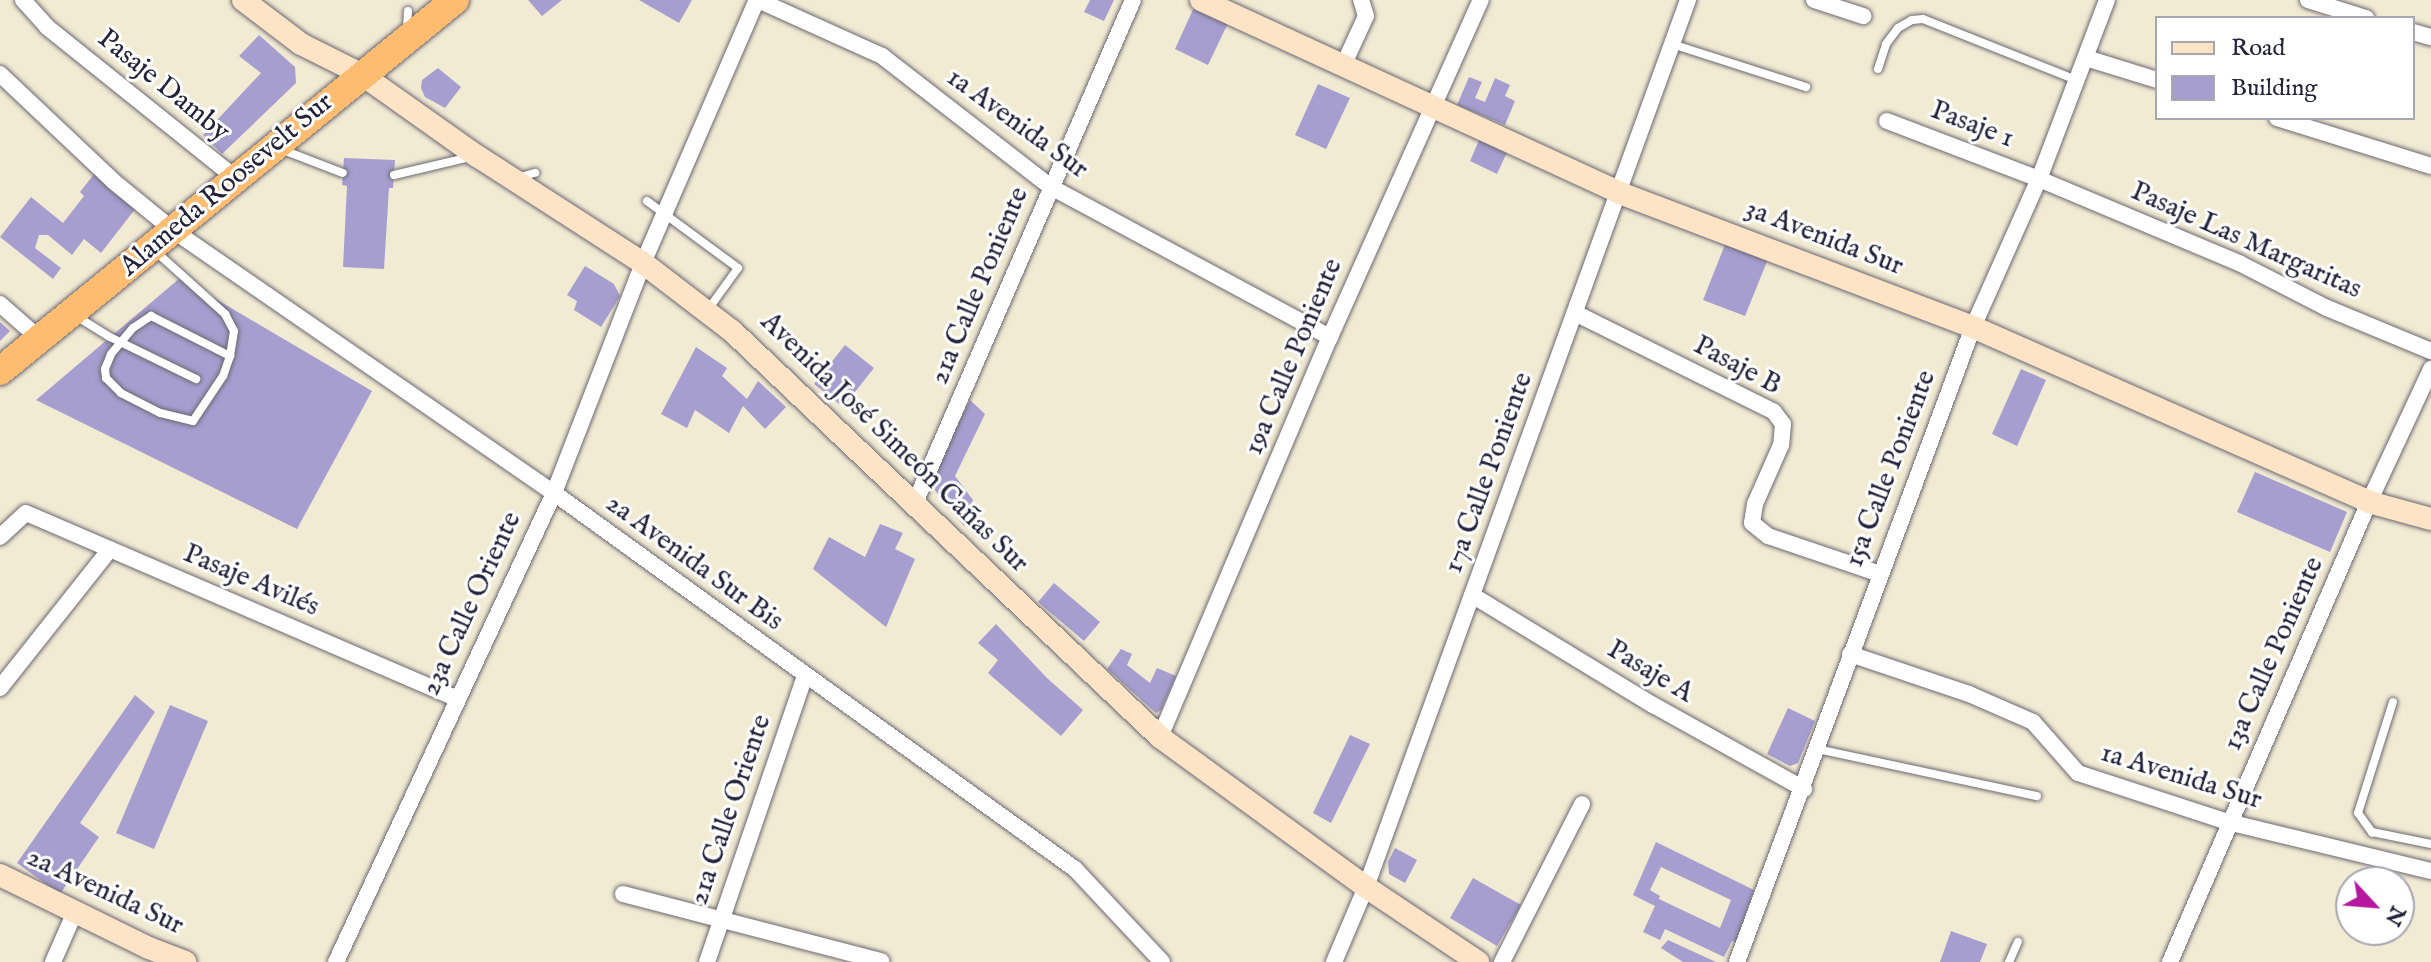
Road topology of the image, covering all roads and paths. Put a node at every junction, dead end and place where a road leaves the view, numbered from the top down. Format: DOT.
graph roads {
  1 [pos="23,0"];
  2 [pos="244,0"];
  3 [pos="455,0"];
  4 [pos="758,0"];
  5 [pos="1133,0"];
  6 [pos="1201,0"];
  7 [pos="1361,0"];
  8 [pos="1481,0"];
  9 [pos="1688,0"];
  10 [pos="1814,0"];
  11 [pos="2107,0"];
  12 [pos="2308,0"];
  13 [pos="2348,6"];
  14 [pos="1863,16"];
  15 [pos="1672,44"];
  16 [pos="2086,58"];
  17 [pos="1343,66"];
  18 [pos="1878,69"];
  19 [pos="0,74"];
  20 [pos="361,74"];
  21 [pos="2155,79"];
  22 [pos="2077,81"];
  23 [pos="1806,87"];
  24 [pos="1433,109"];
  25 [pos="2283,120"];
  26 [pos="1887,121"];
  27 [pos="275,147"];
  28 [pos="477,156"];
  29 [pos="2431,166"];
  30 [pos="343,173"];
  31 [pos="535,173"];
  32 [pos="394,175"];
  33 [pos="237,179"];
  34 [pos="513,179"];
  35 [pos="2039,179"];
  36 [pos="1051,187"];
  37 [pos="1620,193"];
  38 [pos="647,201"];
  39 [pos="665,214"];
  40 [pos="163,240"];
  41 [pos="643,263"];
  42 [pos="0,304"];
  43 [pos="707,311"];
  44 [pos="72,313"];
  45 [pos="1575,313"];
  46 [pos="1973,327"];
  47 [pos="1330,337"];
  48 [pos="40,339"];
  49 [pos="120,342"];
  50 [pos="2431,351"];
  51 [pos="230,356"];
  52 [pos="2431,369"];
  53 [pos="0,371"];
  54 [pos="196,379"];
  55 [pos="554,493"];
  56 [pos="2369,502"];
  57 [pos="914,505"];
  58 [pos="2431,519"];
  59 [pos="0,537"];
  60 [pos="110,549"];
  61 [pos="1880,574"];
  62 [pos="1472,595"];
  63 [pos="1850,654"];
  64 [pos="805,675"];
  65 [pos="0,688"];
  66 [pos="456,698"];
  67 [pos="2393,702"];
  68 [pos="1160,737"];
  69 [pos="1817,749"];
  70 [pos="1804,789"];
  71 [pos="2037,796"];
  72 [pos="1582,804"];
  73 [pos="2228,822"];
  74 [pos="2431,844"];
  75 [pos="2431,871"];
  76 [pos="0,875"];
  77 [pos="1366,887"];
  78 [pos="623,894"];
  79 [pos="75,912"];
  80 [pos="722,919"];
  81 [pos="2018,942"];
  82 [pos="881,961"];
  83 [pos="53,962"];
  84 [pos="185,962"];
  85 [pos="336,962"];
  86 [pos="707,962"];
  87 [pos="1162,962"];
  88 [pos="1334,962"];
  89 [pos="1478,962"];
  90 [pos="1502,962"];
  91 [pos="1737,962"];
  92 [pos="2009,962"];
  93 [pos="2170,962"];
  1 -- 33 [label="street, Pasaje Damby"];
  2 -- 20 [label="street, Avenida José Simeón Cañas Sur"];
  3 -- 20 [label="highway, Alameda Roosevelt Sur"];
  4 -- 36 [label="street, 1a Avenida Sur"];
  4 -- 39 [label="street, 23a Calle Oriente"];
  5 -- 36 [label="street, 21a Calle Poniente"];
  6 -- 17 [label="street, 3a Avenida Sur"];
  7 -- 17 [label="street"];
  8 -- 24 [label="street, 19a Calle Poniente"];
  9 -- 15 [label="street, 17a Calle Poniente"];
  10 -- 14 [label="street"];
  11 -- 16 [label="street, 15a Calle Poniente"];
  12 -- 13 [label="street"];
  15 -- 23 [label="lane"];
  15 -- 37 [label="street, 17a Calle Poniente"];
  16 -- 21 [label="street"];
  16 -- 22 [label="street, 15a Calle Poniente"];
  17 -- 24 [label="street, 3a Avenida Sur"];
  18 -- 22 [label="lane"];
  19 -- 40 [label="street, 2a Avenida Sur Bis"];
  20 -- 27 [label="highway, Alameda Roosevelt Sur"];
  20 -- 28 [label="street, Avenida José Simeón Cañas Sur"];
  22 -- 35 [label="street, 15a Calle Poniente"];
  24 -- 37 [label="street, 3a Avenida Sur"];
  24 -- 47 [label="street, 19a Calle Poniente"];
  25 -- 29 [label="street"];
  26 -- 35 [label="street, Pasaje 1"];
  27 -- 30 [label="lane"];
  27 -- 33 [label="highway, Alameda Roosevelt Sur"];
  28 -- 32 [label="lane"];
  28 -- 34 [label="street, Avenida José Simeón Cañas Sur"];
  31 -- 34 [label="lane"];
  33 -- 40 [label="highway, Alameda Roosevelt Sur"];
  34 -- 41 [label="street, Avenida José Simeón Cañas Sur"];
  35 -- 46 [label="street, 15a Calle Poniente"];
  35 -- 50 [label="street, Pasaje Las Margaritas"];
  36 -- 47 [label="street, 1a Avenida Sur"];
  36 -- 57 [label="street, 21a Calle Poniente"];
  37 -- 45 [label="street, 17a Calle Poniente"];
  37 -- 46 [label="street, 3a Avenida Sur"];
  38 -- 39 [label="lane"];
  39 -- 41 [label="street, 23a Calle Oriente"];
  39 -- 43 [label="lane"];
  40 -- 44 [label="highway, Alameda Roosevelt Sur"];
  40 -- 51 [label="lane"];
  40 -- 55 [label="street, 2a Avenida Sur Bis"];
  41 -- 43 [label="street, Avenida José Simeón Cañas Sur"];
  41 -- 55 [label="street, 23a Calle Oriente"];
  42 -- 48 [label="street"];
  43 -- 57 [label="street, Avenida José Simeón Cañas Sur"];
  44 -- 48 [label="highway, Alameda Roosevelt Sur"];
  44 -- 49 [label="lane"];
  45 -- 61 [label="street, Pasaje B"];
  45 -- 62 [label="street, 17a Calle Poniente"];
  46 -- 56 [label="street, 3a Avenida Sur"];
  46 -- 61 [label="street, 15a Calle Poniente"];
  47 -- 68 [label="street, 19a Calle Poniente"];
  48 -- 53 [label="highway, Alameda Roosevelt Sur"];
  49 -- 51 [label="lane"];
  49 -- 51 [label="lane"];
  49 -- 54 [label="lane"];
  52 -- 56 [label="street, 13a Calle Poniente"];
  55 -- 64 [label="street, 2a Avenida Sur Bis"];
  55 -- 66 [label="street, 23a Calle Oriente"];
  56 -- 58 [label="street, 3a Avenida Sur"];
  56 -- 73 [label="street, 13a Calle Poniente"];
  57 -- 68 [label="street, Avenida José Simeón Cañas Sur"];
  59 -- 60 [label="street, Pasaje Avilés"];
  60 -- 65 [label="street"];
  60 -- 66 [label="street, Pasaje Avilés"];
  61 -- 63 [label="street, 15a Calle Poniente"];
  62 -- 70 [label="street, Pasaje A"];
  62 -- 77 [label="street, 17a Calle Poniente"];
  63 -- 69 [label="street, 15a Calle Poniente"];
  63 -- 73 [label="street, 1a Avenida Sur"];
  64 -- 80 [label="street, 21a Calle Oriente"];
  64 -- 87 [label="street, 2a Avenida Sur Bis"];
  66 -- 85 [label="street, 23a Calle Oriente"];
  67 -- 74 [label="lane"];
  68 -- 77 [label="street, Avenida José Simeón Cañas Sur"];
  69 -- 70 [label="street, 15a Calle Poniente"];
  69 -- 71 [label="lane"];
  70 -- 91 [label="street, 15a Calle Poniente"];
  72 -- 90 [label="street"];
  73 -- 75 [label="street, 1a Avenida Sur"];
  73 -- 93 [label="street, 13a Calle Poniente"];
  76 -- 79 [label="street, 2a Avenida Sur"];
  77 -- 88 [label="street, 17a Calle Poniente"];
  77 -- 89 [label="street, Avenida José Simeón Cañas Sur"];
  78 -- 80 [label="street"];
  79 -- 83 [label="street"];
  79 -- 84 [label="street, 2a Avenida Sur"];
  80 -- 82 [label="street"];
  80 -- 86 [label="street, 21a Calle Oriente"];
  81 -- 92 [label="lane"];
}
